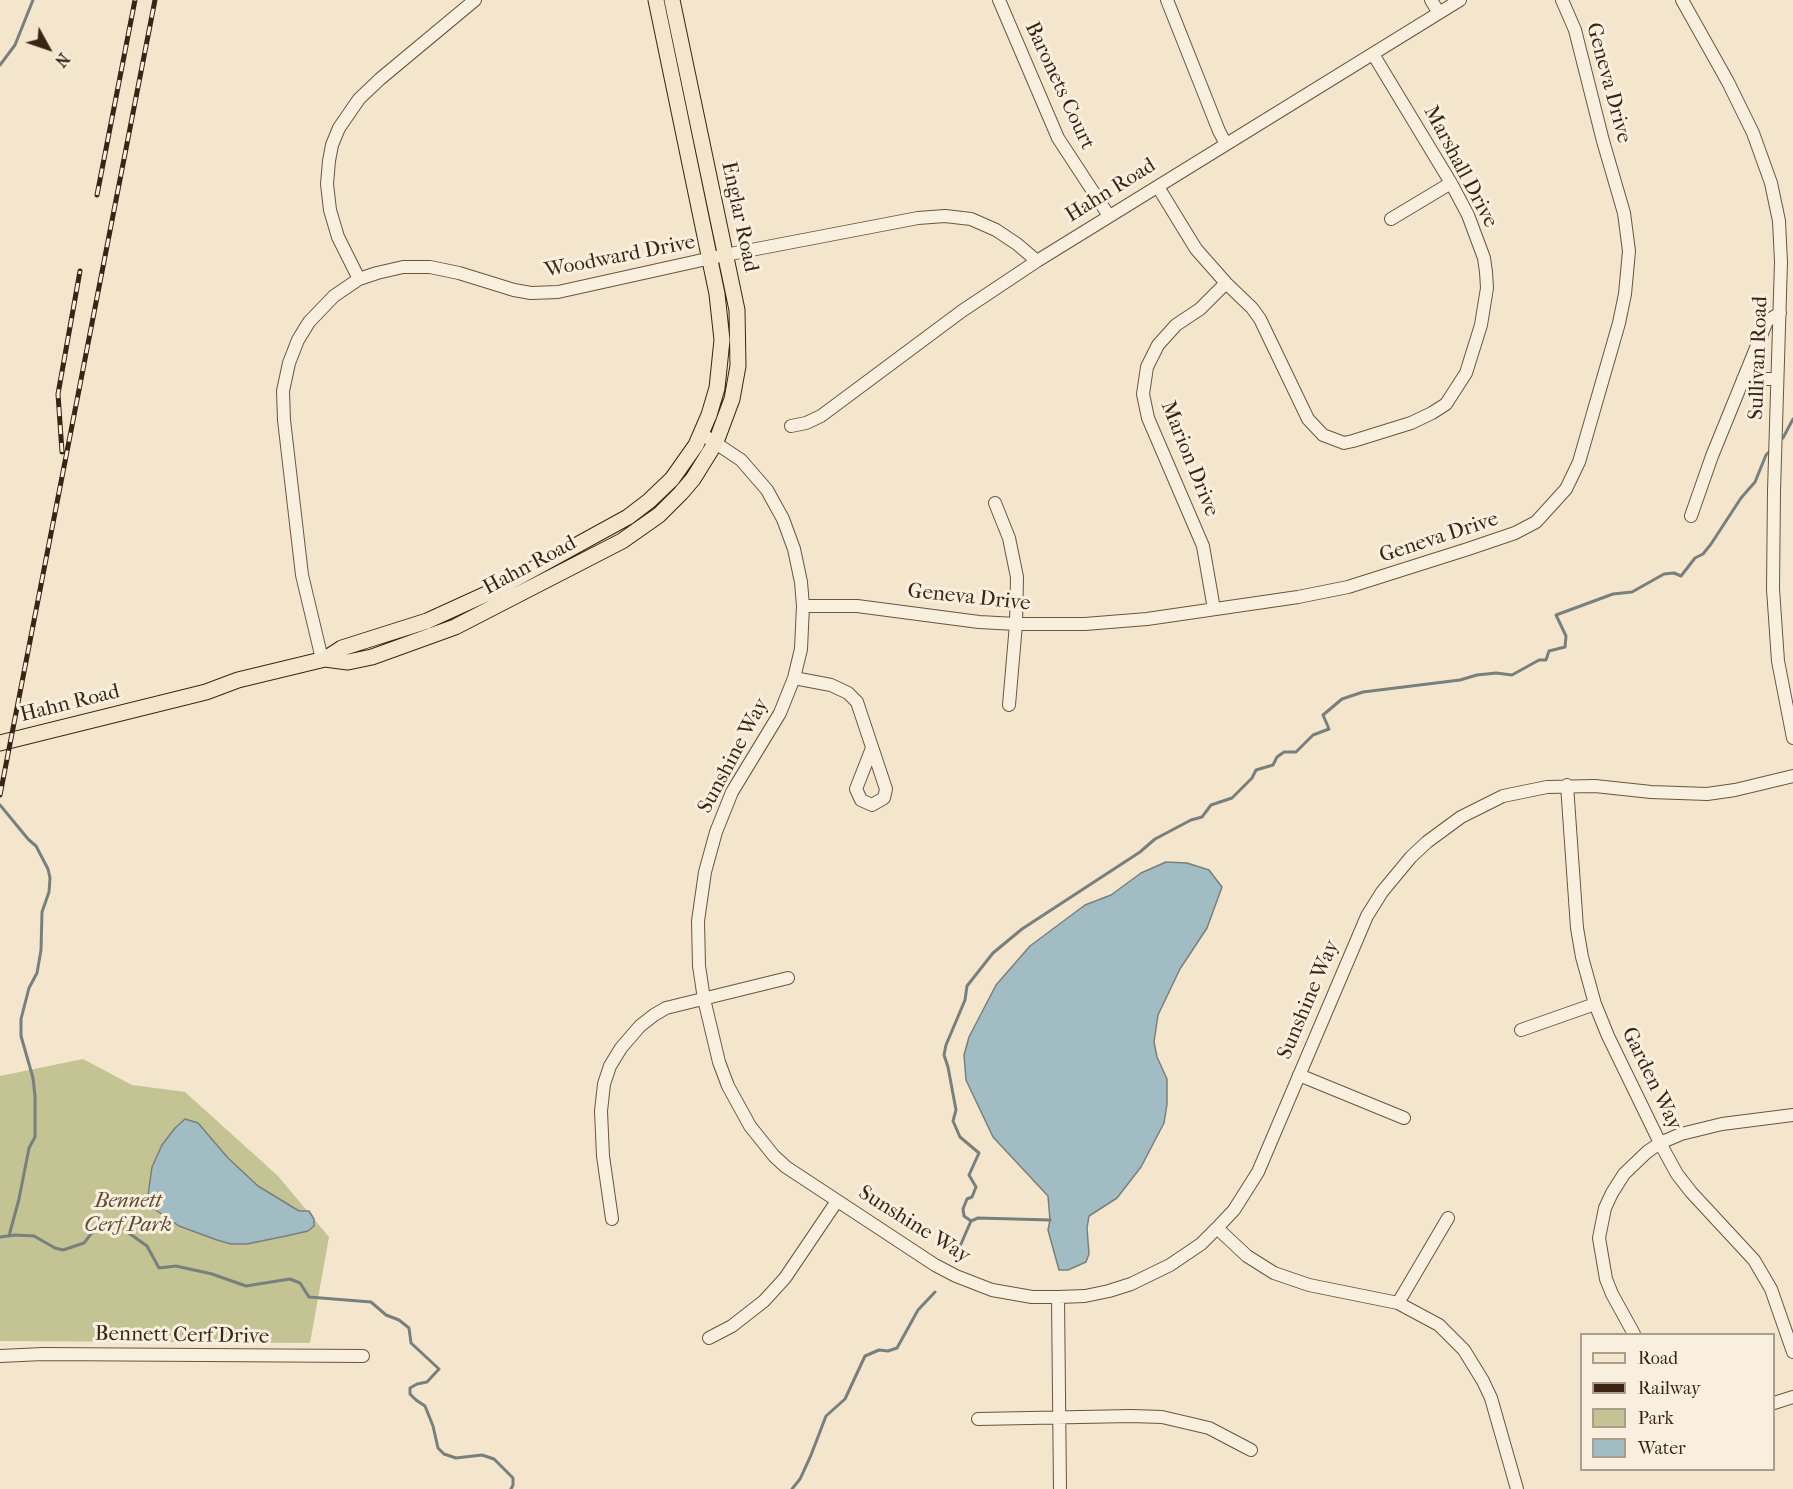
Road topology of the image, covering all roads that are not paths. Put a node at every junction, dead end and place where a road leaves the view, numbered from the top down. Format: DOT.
graph roads {
  1 [pos="476,0"];
  2 [pos="656,0"];
  3 [pos="672,0"];
  4 [pos="999,0"];
  5 [pos="1182,0"];
  6 [pos="1431,0"];
  7 [pos="1460,0"];
  8 [pos="1562,0"];
  9 [pos="1682,0"];
  10 [pos="1168,4"];
  11 [pos="1439,13"];
  12 [pos="1373,54"];
  13 [pos="1226,144"];
  14 [pos="1451,183"];
  15 [pos="1158,187"];
  16 [pos="1109,216"];
  17 [pos="1391,219"];
  18 [pos="725,255"];
  19 [pos="710,258"];
  20 [pos="1037,261"];
  21 [pos="359,279"];
  22 [pos="1226,283"];
  23 [pos="1780,313"];
  24 [pos="1777,379"];
  25 [pos="1743,380"];
  26 [pos="791,426"];
  27 [pos="702,434"];
  28 [pos="716,442"];
  29 [pos="995,503"];
  30 [pos="1691,516"];
  31 [pos="803,606"];
  32 [pos="1214,609"];
  33 [pos="1016,624"];
  34 [pos="323,659"];
  35 [pos="794,678"];
  36 [pos="1009,705"];
  37 [pos="1793,738"];
  38 [pos="0,743"];
  39 [pos="872,748"];
  40 [pos="1793,776"];
  41 [pos="1567,785"];
  42 [pos="788,978"];
  43 [pos="704,999"];
  44 [pos="1595,1004"];
  45 [pos="1521,1030"];
  46 [pos="1299,1075"];
  47 [pos="1793,1115"];
  48 [pos="1404,1118"];
  49 [pos="1660,1143"];
  50 [pos="837,1201"];
  51 [pos="1448,1218"];
  52 [pos="612,1219"];
  53 [pos="1217,1228"];
  54 [pos="1058,1298"];
  55 [pos="1398,1303"];
  56 [pos="1633,1333"];
  57 [pos="709,1338"];
  58 [pos="1793,1352"];
  59 [pos="0,1356"];
  60 [pos="363,1356"];
  61 [pos="1793,1397"];
  62 [pos="1775,1402"];
  63 [pos="1059,1418"];
  64 [pos="978,1419"];
  65 [pos="1251,1449"];
  66 [pos="1060,1489"];
  67 [pos="1517,1489"];
  1 -- 21 [label="street"];
  2 -- 19 [label="main road, Englar Road"];
  3 -- 18 [label="main road, Englar Road"];
  4 -- 16 [label="street, Baronets Court"];
  5 -- 10 [label="street"];
  6 -- 11 [label="street"];
  7 -- 11 [label="street, Hahn Road"];
  8 -- 32 [label="street, Geneva Drive"];
  9 -- 23 [label="street, Sullivan Road"];
  10 -- 13 [label="street"];
  11 -- 12 [label="street, Hahn Road"];
  12 -- 13 [label="street, Hahn Road"];
  12 -- 14 [label="street, Marshall Drive"];
  13 -- 15 [label="street, Hahn Road"];
  14 -- 17 [label="street"];
  14 -- 22 [label="street, Marshall Drive"];
  15 -- 16 [label="street, Hahn Road"];
  15 -- 22 [label="street, Marshall Drive"];
  16 -- 20 [label="street, Hahn Road"];
  18 -- 19 [label="street, Woodward Drive"];
  18 -- 20 [label="street, Woodward Drive"];
  18 -- 28 [label="main road, Englar Road"];
  19 -- 21 [label="street, Woodward Drive"];
  19 -- 27 [label="main road, Englar Road"];
  20 -- 26 [label="street, Hahn Road"];
  21 -- 34 [label="street, Woodward Drive"];
  22 -- 32 [label="street, Marion Drive"];
  23 -- 24 [label="street, Sullivan Road"];
  23 -- 25 [label="street"];
  24 -- 25 [label="street"];
  24 -- 37 [label="street, Sullivan Road"];
  25 -- 30 [label="street"];
  27 -- 28 [label="street, Sunshine Way"];
  27 -- 34 [label="main road, Hahn Road"];
  28 -- 31 [label="street, Sunshine Way"];
  28 -- 34 [label="main road, Hahn Road"];
  29 -- 33 [label="street"];
  31 -- 33 [label="street, Geneva Drive"];
  31 -- 35 [label="street, Sunshine Way"];
  32 -- 33 [label="street, Geneva Drive"];
  33 -- 36 [label="street"];
  34 -- 38 [label="main road, Hahn Road"];
  35 -- 39 [label="street"];
  35 -- 43 [label="street, Sunshine Way"];
  40 -- 41 [label="street, Sunshine Way"];
  41 -- 44 [label="street, Garden Way"];
  41 -- 46 [label="street, Sunshine Way"];
  42 -- 43 [label="street"];
  43 -- 50 [label="street, Sunshine Way"];
  43 -- 52 [label="street"];
  44 -- 45 [label="street"];
  44 -- 49 [label="street, Garden Way"];
  46 -- 48 [label="street"];
  46 -- 53 [label="street, Sunshine Way"];
  47 -- 49 [label="street"];
  49 -- 56 [label="street"];
  49 -- 58 [label="street, Garden Way"];
  50 -- 54 [label="street, Sunshine Way"];
  50 -- 57 [label="street"];
  51 -- 55 [label="street"];
  53 -- 54 [label="street, Sunshine Way"];
  53 -- 55 [label="street"];
  54 -- 63 [label="street"];
  55 -- 67 [label="street"];
  59 -- 60 [label="street, Bennett Cerf Drive"];
  61 -- 62 [label="street"];
  63 -- 64 [label="street"];
  63 -- 65 [label="street"];
  63 -- 66 [label="street"];
}
